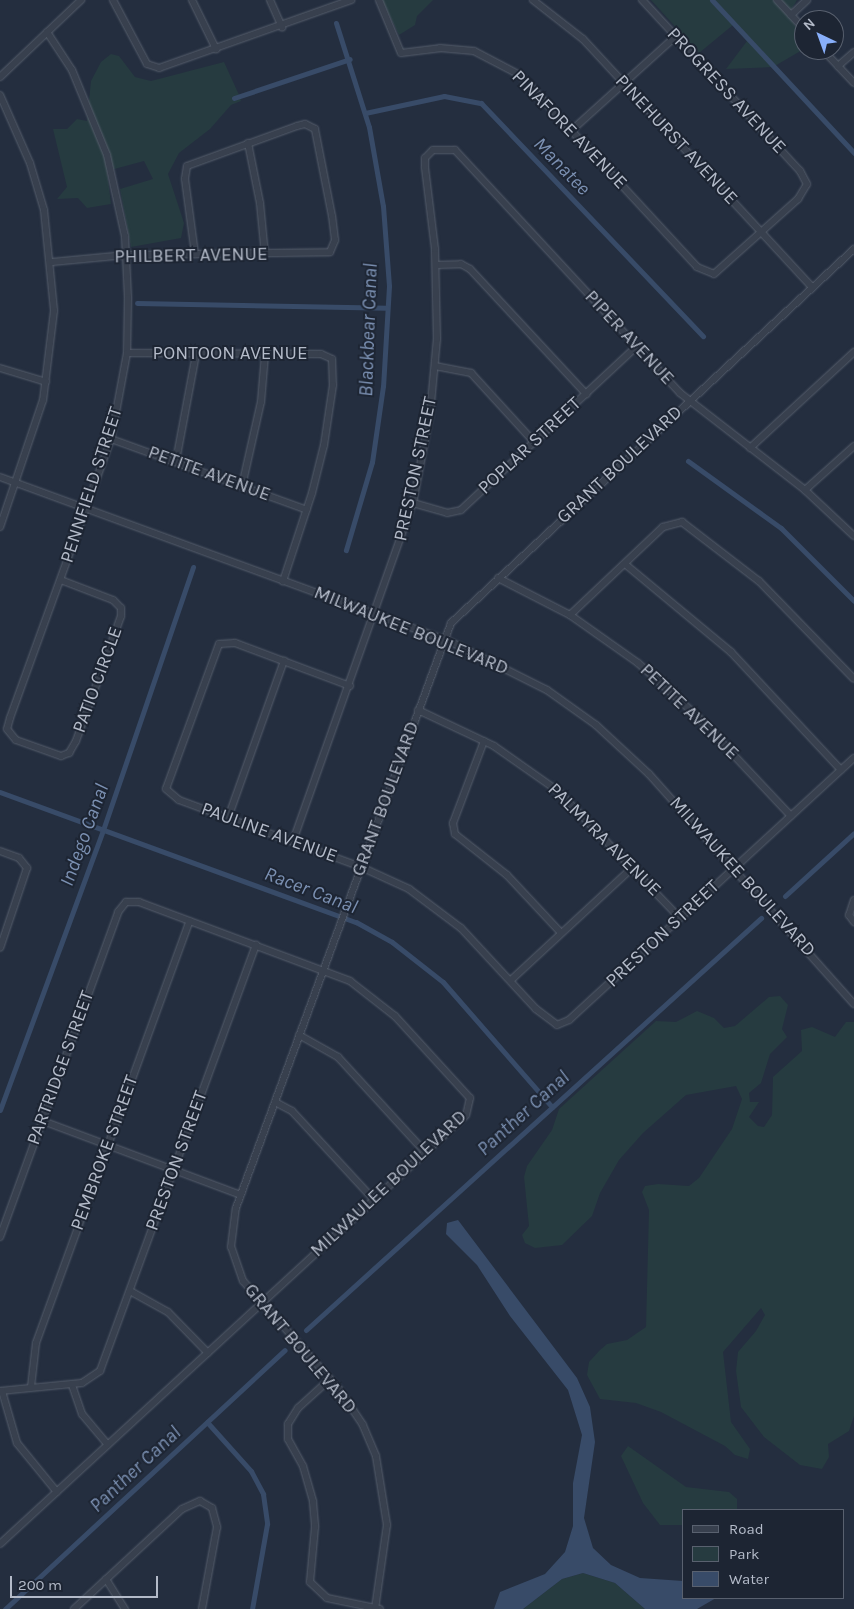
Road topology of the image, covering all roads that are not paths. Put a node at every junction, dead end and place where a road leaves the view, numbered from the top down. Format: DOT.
graph roads {
  1 [pos="81,0"];
  2 [pos="113,0"];
  3 [pos="192,0"];
  4 [pos="270,0"];
  5 [pos="351,0"];
  6 [pos="378,0"];
  7 [pos="533,0"];
  8 [pos="642,0"];
  9 [pos="777,0"];
  10 [pos="807,0"];
  11 [pos="791,15"];
  12 [pos="794,18"];
  13 [pos="282,27"];
  14 [pos="47,32"];
  15 [pos="675,37"];
  16 [pos="216,50"];
  17 [pos="854,52"];
  18 [pos="832,60"];
  19 [pos="838,66"];
  20 [pos="0,77"];
  21 [pos="854,83"];
  22 [pos="624,84"];
  23 [pos="0,95"];
  24 [pos="572,130"];
  25 [pos="248,143"];
  26 [pos="440,148"];
  27 [pos="762,233"];
  28 [pos="854,249"];
  29 [pos="195,254"];
  30 [pos="126,255"];
  31 [pos="265,255"];
  32 [pos="52,262"];
  33 [pos="436,265"];
  34 [pos="812,287"];
  35 [pos="636,347"];
  36 [pos="127,352"];
  37 [pos="854,352"];
  38 [pos="196,354"];
  39 [pos="265,354"];
  40 [pos="435,366"];
  41 [pos="0,368"];
  42 [pos="46,382"];
  43 [pos="586,394"];
  44 [pos="689,401"];
  45 [pos="110,439"];
  46 [pos="534,442"];
  47 [pos="854,446"];
  48 [pos="750,448"];
  49 [pos="176,461"];
  50 [pos="0,477"];
  51 [pos="16,483"];
  52 [pos="242,486"];
  53 [pos="806,490"];
  54 [pos="413,503"];
  55 [pos="86,508"];
  56 [pos="307,510"];
  57 [pos="0,526"];
  58 [pos="854,536"];
  59 [pos="625,564"];
  60 [pos="498,578"];
  61 [pos="60,580"];
  62 [pos="283,580"];
  63 [pos="376,614"];
  64 [pos="570,615"];
  65 [pos="444,640"];
  66 [pos="284,661"];
  67 [pos="854,679"];
  68 [pos="350,686"];
  69 [pos="418,710"];
  70 [pos="9,734"];
  71 [pos="484,741"];
  72 [pos="854,758"];
  73 [pos="841,770"];
  74 [pos="791,816"];
  75 [pos="228,818"];
  76 [pos="293,841"];
  77 [pos="0,851"];
  78 [pos="361,866"];
  79 [pos="735,867"];
  80 [pos="633,868"];
  81 [pos="854,900"];
  82 [pos="126,902"];
  83 [pos="680,918"];
  84 [pos="190,921"];
  85 [pos="854,922"];
  86 [pos="562,933"];
  87 [pos="256,945"];
  88 [pos="0,948"];
  89 [pos="323,969"];
  90 [pos="511,980"];
  91 [pos="854,1004"];
  92 [pos="557,1025"];
  93 [pos="299,1035"];
  94 [pos="275,1102"];
  95 [pos="43,1121"];
  96 [pos="107,1144"];
  97 [pos="425,1152"];
  98 [pos="174,1168"];
  99 [pos="241,1195"];
  100 [pos="374,1200"];
  101 [pos="0,1237"];
  102 [pos="130,1291"];
  103 [pos="261,1304"];
  104 [pos="208,1353"];
  105 [pos="330,1379"];
  106 [pos="72,1385"];
  107 [pos="31,1387"];
  108 [pos="1,1391"];
  109 [pos="108,1445"];
  110 [pos="56,1492"];
  111 [pos="2,1539"];
  112 [pos="106,1579"];
  113 [pos="74,1609"];
  114 [pos="126,1609"];
  115 [pos="202,1609"];
  116 [pos="377,1609"];
  1 -- 14 [label="street"];
  2 -- 16 [label="street"];
  3 -- 16 [label="street"];
  4 -- 13 [label="street"];
  5 -- 13 [label="street"];
  6 -- 24 [label="street, PINAFORE AVENUE"];
  7 -- 22 [label="street, PINEHURST AVENUE"];
  8 -- 15 [label="street, PROGRESS AVENUE"];
  9 -- 11 [label="street"];
  10 -- 11 [label="street"];
  11 -- 12 [label="street"];
  13 -- 16 [label="street"];
  14 -- 20 [label="street"];
  14 -- 30 [label="street, PENNFIELD STREET"];
  15 -- 22 [label="street"];
  15 -- 27 [label="street, PROGRESS AVENUE"];
  17 -- 19 [label="street"];
  18 -- 19 [label="street"];
  19 -- 21 [label="street"];
  22 -- 24 [label="street"];
  22 -- 27 [label="street, PINEHURST AVENUE"];
  23 -- 32 [label="street"];
  24 -- 27 [label="street, PINAFORE AVENUE"];
  25 -- 29 [label="street"];
  25 -- 31 [label="street"];
  25 -- 31 [label="street, PHILBERT AVENUE"];
  26 -- 33 [label="street, PRESTON STREET"];
  26 -- 35 [label="street, PIPER AVENUE"];
  27 -- 34 [label="street, PINEHURST AVENUE"];
  28 -- 34 [label="street, GRANT BOULEVARD"];
  29 -- 30 [label="street, PHILBERT AVENUE"];
  29 -- 31 [label="street, PHILBERT AVENUE"];
  30 -- 32 [label="street, PHILBERT AVENUE"];
  30 -- 36 [label="street, PENNFIELD STREET"];
  32 -- 42 [label="street"];
  33 -- 40 [label="street, PRESTON STREET"];
  33 -- 43 [label="street"];
  34 -- 44 [label="street, GRANT BOULEVARD"];
  35 -- 43 [label="street, POPLAR STREET"];
  35 -- 44 [label="street, PIPER AVENUE"];
  36 -- 38 [label="street, PONTOON AVENUE"];
  36 -- 45 [label="street, PENNFIELD STREET"];
  37 -- 48 [label="street"];
  38 -- 39 [label="street, PONTOON AVENUE"];
  38 -- 49 [label="street"];
  39 -- 52 [label="street"];
  39 -- 56 [label="street, PONTOON AVENUE"];
  40 -- 46 [label="street"];
  40 -- 54 [label="street, PRESTON STREET"];
  41 -- 42 [label="street"];
  42 -- 51 [label="street"];
  43 -- 46 [label="street, POPLAR STREET"];
  44 -- 48 [label="street, PIPER AVENUE"];
  44 -- 60 [label="street, GRANT BOULEVARD"];
  45 -- 49 [label="street, PETITE AVENUE"];
  45 -- 55 [label="street, PENNFIELD STREET"];
  46 -- 54 [label="street, POPLAR STREET"];
  47 -- 53 [label="street"];
  48 -- 53 [label="street, PIPER AVENUE"];
  49 -- 52 [label="street, PETITE AVENUE"];
  50 -- 51 [label="street, MILWAUKEE BOULEVARD"];
  51 -- 55 [label="street, MILWAUKEE BOULEVARD"];
  51 -- 57 [label="street"];
  52 -- 56 [label="street, PETITE AVENUE"];
  53 -- 58 [label="street, PIPER AVENUE"];
  54 -- 63 [label="street, PRESTON STREET"];
  55 -- 61 [label="street, PENNFIELD STREET"];
  55 -- 62 [label="street, MILWAUKEE BOULEVARD"];
  56 -- 62 [label="street"];
  59 -- 64 [label="street"];
  59 -- 67 [label="street"];
  59 -- 73 [label="street"];
  60 -- 64 [label="street, PETITE AVENUE"];
  60 -- 65 [label="street, GRANT BOULEVARD"];
  61 -- 70 [label="street, PENNFIELD STREET"];
  61 -- 70 [label="street, PATIO CIRCLE"];
  62 -- 63 [label="street, MILWAUKEE BOULEVARD"];
  63 -- 65 [label="street, MILWAUKEE BOULEVARD"];
  63 -- 68 [label="street, PRESTON STREET"];
  64 -- 74 [label="street, PETITE AVENUE"];
  65 -- 69 [label="street, GRANT BOULEVARD"];
  65 -- 79 [label="street, MILWAUKEE BOULEVARD"];
  66 -- 68 [label="street"];
  66 -- 75 [label="street"];
  66 -- 75 [label="street, PAULINE AVENUE"];
  68 -- 76 [label="street, PRESTON STREET"];
  69 -- 71 [label="street, PALMYRA AVENUE"];
  69 -- 78 [label="street, GRANT BOULEVARD"];
  71 -- 80 [label="street, PALMYRA AVENUE"];
  71 -- 86 [label="street"];
  72 -- 73 [label="street, PRESTON STREET"];
  73 -- 74 [label="street, PRESTON STREET"];
  74 -- 79 [label="street, PRESTON STREET"];
  75 -- 76 [label="street, PAULINE AVENUE"];
  76 -- 78 [label="street, PAULINE AVENUE"];
  77 -- 88 [label="street"];
  78 -- 89 [label="street, GRANT BOULEVARD"];
  78 -- 90 [label="street, PAULINE AVENUE"];
  79 -- 83 [label="street, PRESTON STREET"];
  79 -- 91 [label="street, MILWAUKEE BOULEVARD"];
  80 -- 83 [label="street, PALMYRA AVENUE"];
  80 -- 86 [label="street"];
  81 -- 85 [label="street"];
  82 -- 84 [label="street, MILWAULEE BOULEVARD"];
  82 -- 95 [label="street, PARTRIDGE STREET"];
  83 -- 92 [label="street, PRESTON STREET"];
  84 -- 87 [label="street, MILWAULEE BOULEVARD"];
  84 -- 96 [label="street, PEMBROKE STREET"];
  86 -- 90 [label="street"];
  87 -- 89 [label="street, MILWAULEE BOULEVARD"];
  87 -- 98 [label="street, PRESTON STREET"];
  89 -- 93 [label="street, GRANT BOULEVARD"];
  89 -- 97 [label="street, MILWAULEE BOULEVARD"];
  90 -- 92 [label="street, PAULINE AVENUE"];
  93 -- 94 [label="street, GRANT BOULEVARD"];
  93 -- 97 [label="street"];
  94 -- 99 [label="street, GRANT BOULEVARD"];
  94 -- 100 [label="street"];
  95 -- 96 [label="street"];
  95 -- 101 [label="street, PARTRIDGE STREET"];
  96 -- 98 [label="street"];
  96 -- 107 [label="street, PEMBROKE STREET"];
  97 -- 100 [label="street, MILWAULEE BOULEVARD"];
  98 -- 99 [label="street"];
  98 -- 102 [label="street, PRESTON STREET"];
  99 -- 103 [label="street, GRANT BOULEVARD"];
  100 -- 103 [label="street, MILWAULEE BOULEVARD"];
  102 -- 104 [label="street"];
  102 -- 106 [label="street, PRESTON STREET"];
  103 -- 104 [label="street"];
  103 -- 105 [label="street, GRANT BOULEVARD"];
  104 -- 109 [label="street"];
  105 -- 116 [label="street, GRANT BOULEVARD"];
  105 -- 116 [label="street"];
  106 -- 107 [label="street"];
  106 -- 109 [label="street"];
  107 -- 108 [label="street"];
  108 -- 110 [label="street"];
  109 -- 110 [label="street"];
  110 -- 111 [label="street"];
  112 -- 113 [label="street"];
  112 -- 114 [label="street"];
  112 -- 115 [label="street"];
}
